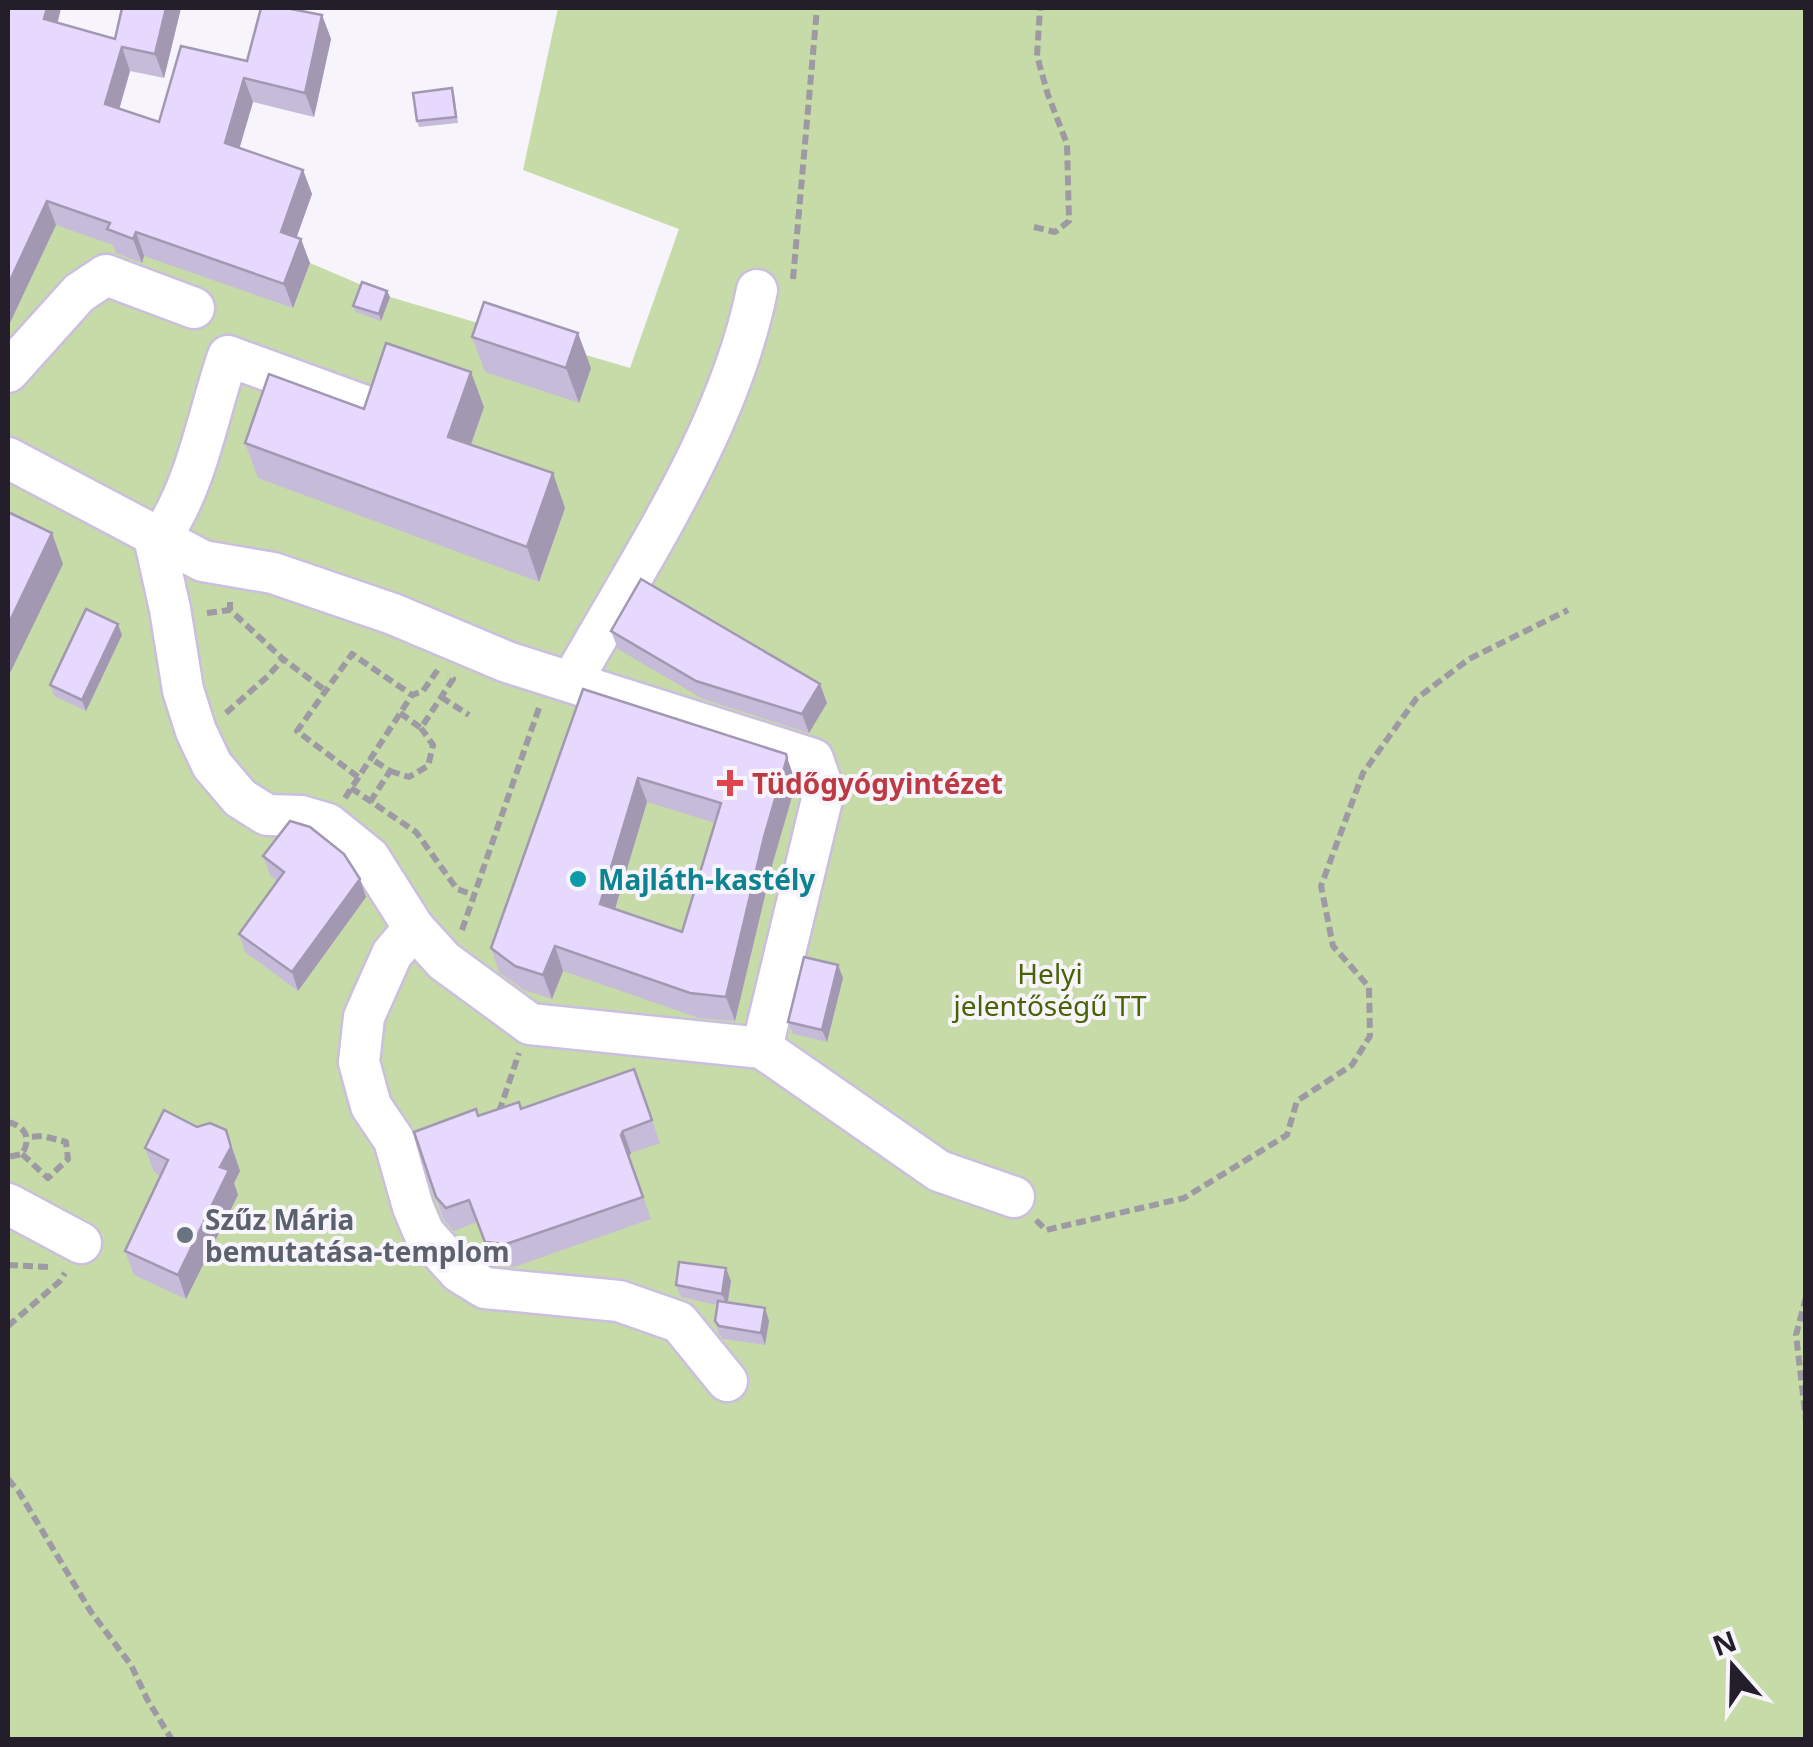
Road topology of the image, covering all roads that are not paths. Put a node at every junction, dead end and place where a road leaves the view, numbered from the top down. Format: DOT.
graph roads {
  1 [pos="774,289"];
  2 [pos="194,308"];
  3 [pos="8,372"];
  4 [pos="365,406"];
  5 [pos="8,458"];
  6 [pos="156,539"];
  7 [pos="560,678"];
  8 [pos="414,928"];
  9 [pos="762,1048"];
  10 [pos="1014,1198"];
  11 [pos="8,1204"];
  12 [pos="76,1254"];
  13 [pos="726,1381"];
  1 -- 7 [label="street"];
  2 -- 3 [label="street"];
  4 -- 6 [label="street"];
  5 -- 6 [label="street"];
  6 -- 7 [label="street"];
  6 -- 8 [label="street"];
  7 -- 9 [label="street"];
  8 -- 9 [label="street"];
  8 -- 13 [label="street"];
  9 -- 10 [label="street"];
  11 -- 12 [label="street"];
}
